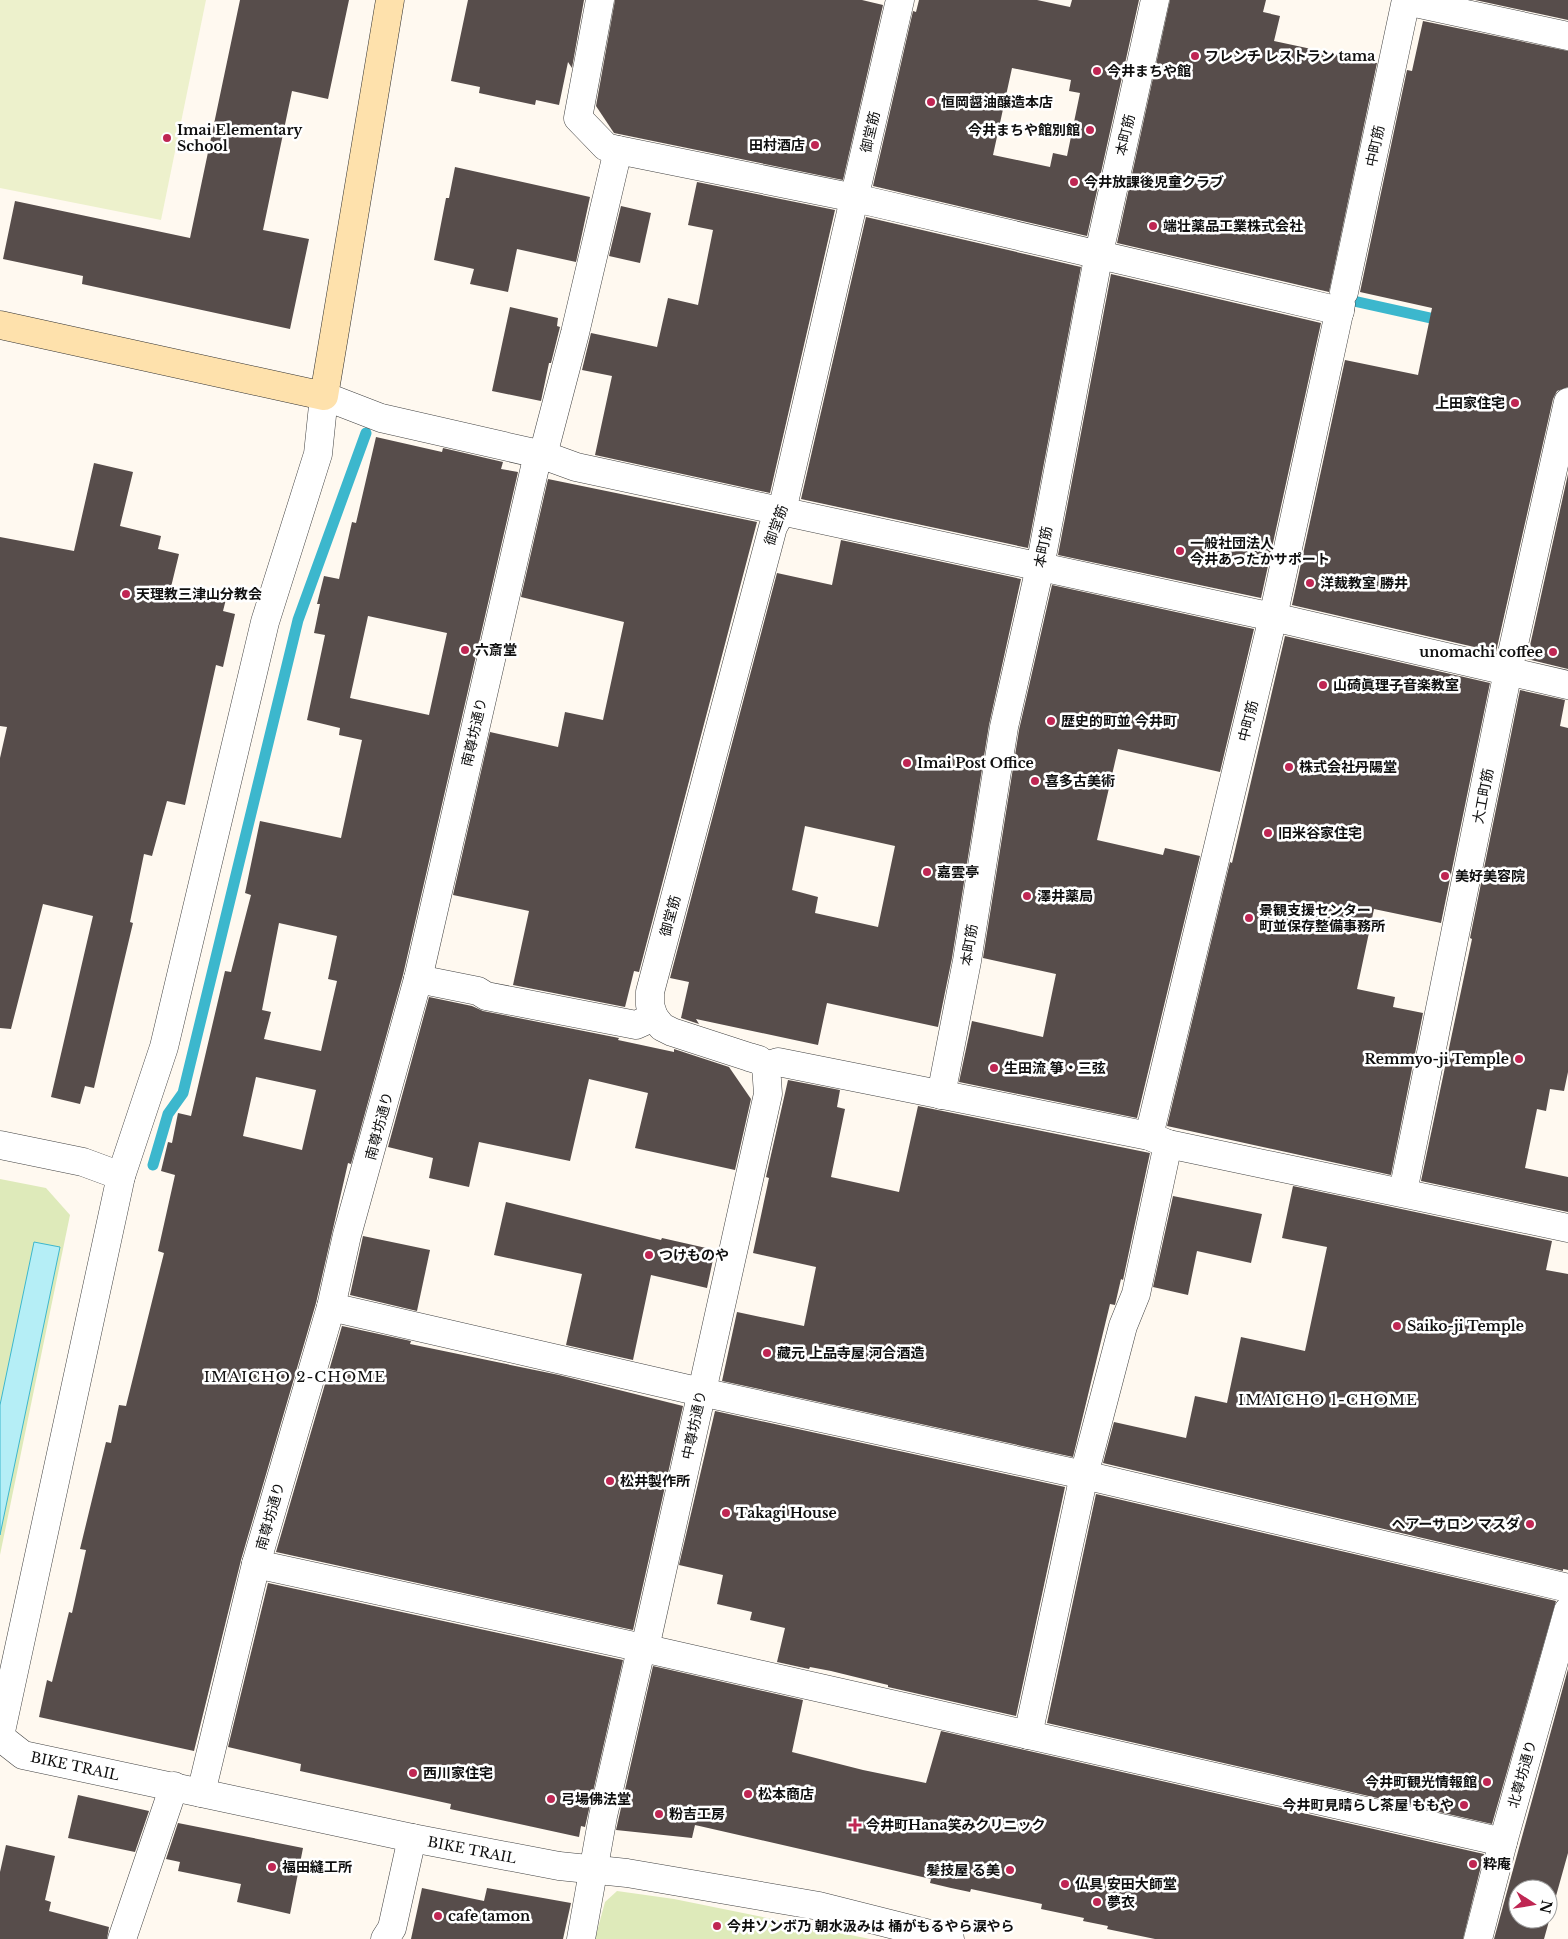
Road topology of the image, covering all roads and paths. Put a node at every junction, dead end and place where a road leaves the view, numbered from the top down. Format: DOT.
graph roads {
  1 [pos="390,0"];
  2 [pos="600,0"];
  3 [pos="900,0"];
  4 [pos="1155,0"];
  5 [pos="1406,0"];
  6 [pos="1568,36"];
  7 [pos="618,150"];
  8 [pos="855,198"];
  9 [pos="1099,253"];
  10 [pos="1341,302"];
  11 [pos="0,325"];
  12 [pos="324,396"];
  13 [pos="1568,402"];
  14 [pos="540,454"];
  15 [pos="782,512"];
  16 [pos="1040,567"];
  17 [pos="1273,617"];
  18 [pos="1508,671"];
  19 [pos="1568,685"];
  20 [pos="418,979"];
  21 [pos="654,1017"];
  22 [pos="766,1066"];
  23 [pos="941,1095"];
  24 [pos="1158,1140"];
  25 [pos="0,1145"];
  26 [pos="121,1176"];
  27 [pos="1403,1192"];
  28 [pos="1568,1228"];
  29 [pos="331,1308"];
  30 [pos="701,1392"];
  31 [pos="1084,1475"];
  32 [pos="256,1564"];
  33 [pos="1568,1588"];
  34 [pos="1568,1611"];
  35 [pos="643,1648"];
  36 [pos="0,1736"];
  37 [pos="1028,1736"];
  38 [pos="174,1786"];
  39 [pos="201,1793"];
  40 [pos="412,1838"];
  41 [pos="1502,1842"];
  42 [pos="593,1869"];
  43 [pos="122,1939"];
  44 [pos="385,1939"];
  45 [pos="581,1939"];
  46 [pos="950,1939"];
  47 [pos="1478,1939"];
  1 -- 12 [label="street"];
  2 -- 7 [label="street"];
  3 -- 8 [label="street, 御堂筋"];
  4 -- 9 [label="street, 本町筋"];
  5 -- 6 [label="street"];
  5 -- 10 [label="street, 中町筋"];
  7 -- 8 [label="street"];
  7 -- 14 [label="street, 南尊坊通り"];
  8 -- 9 [label="street"];
  8 -- 15 [label="street, 御堂筋"];
  9 -- 10 [label="street"];
  9 -- 16 [label="street, 本町筋"];
  10 -- 17 [label="street, 中町筋"];
  11 -- 12 [label="street"];
  12 -- 14 [label="street"];
  12 -- 26 [label="street"];
  13 -- 18 [label="street, 大工町筋"];
  14 -- 15 [label="street"];
  14 -- 20 [label="street, 南尊坊通り"];
  15 -- 16 [label="street"];
  15 -- 21 [label="street, 御堂筋"];
  16 -- 17 [label="street"];
  16 -- 23 [label="street, 本町筋"];
  17 -- 18 [label="street"];
  17 -- 24 [label="street, 中町筋"];
  18 -- 19 [label="street"];
  18 -- 27 [label="street, 大工町筋"];
  20 -- 21 [label="street"];
  20 -- 29 [label="street, 南尊坊通り"];
  21 -- 22 [label="street"];
  22 -- 23 [label="street"];
  22 -- 30 [label="street, 中尊坊通り"];
  23 -- 24 [label="street"];
  24 -- 27 [label="street"];
  24 -- 31 [label="street, 中町筋"];
  25 -- 26 [label="street"];
  26 -- 36 [label="street"];
  27 -- 28 [label="street"];
  29 -- 30 [label="street"];
  29 -- 32 [label="street, 南尊坊通り"];
  30 -- 31 [label="street"];
  30 -- 35 [label="street, 中尊坊通り"];
  31 -- 33 [label="street"];
  31 -- 37 [label="street, 中町筋"];
  32 -- 35 [label="street"];
  32 -- 39 [label="street, 南尊坊通り"];
  34 -- 41 [label="street, 北尊坊通り"];
  35 -- 37 [label="street"];
  35 -- 42 [label="street, 中尊坊通り"];
  36 -- 38 [label="street, BIKE TRAIL"];
  37 -- 41 [label="street"];
  38 -- 39 [label="street, BIKE TRAIL"];
  38 -- 43 [label="street"];
  39 -- 40 [label="street, BIKE TRAIL"];
  40 -- 42 [label="street, BIKE TRAIL"];
  40 -- 44 [label="street"];
  41 -- 47 [label="street, 北尊坊通り"];
  42 -- 45 [label="street, 中尊坊通り"];
  42 -- 46 [label="street, BIKE TRAIL"];
}
